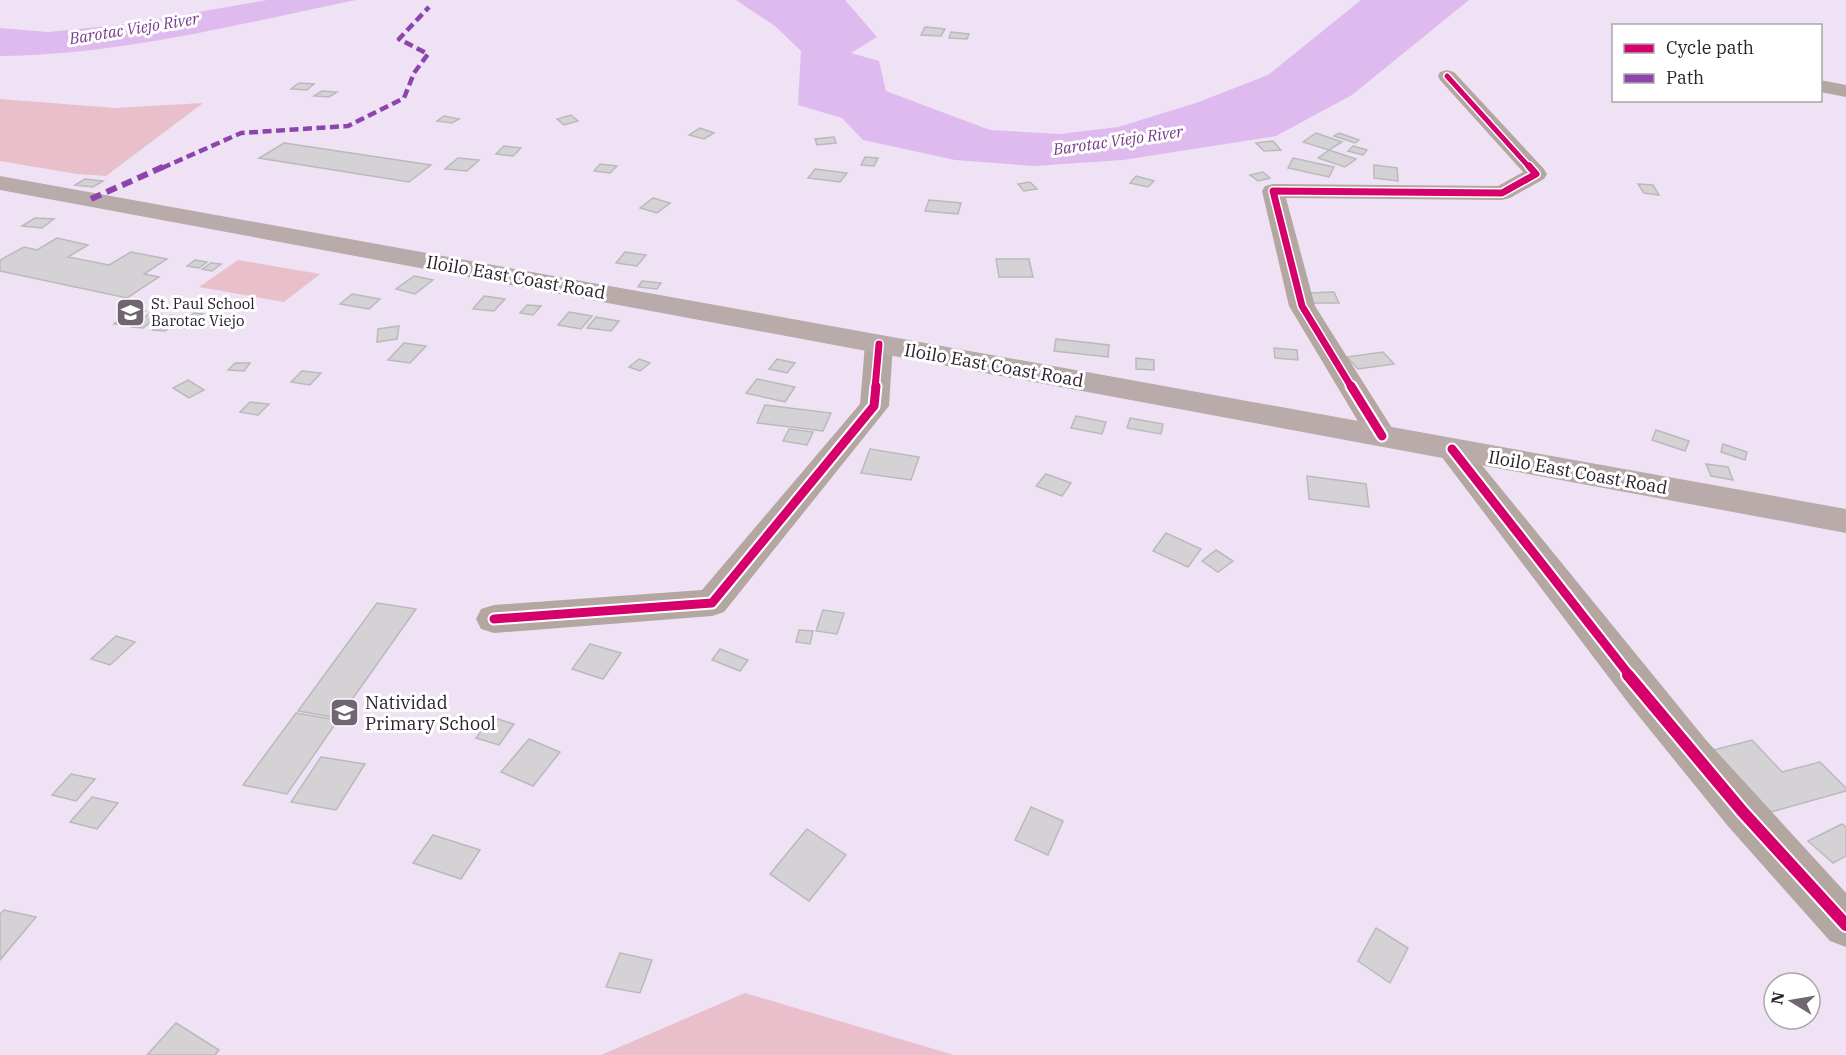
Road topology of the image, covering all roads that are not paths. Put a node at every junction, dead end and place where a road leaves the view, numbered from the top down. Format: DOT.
graph roads {
  1 [pos="1447,76"];
  2 [pos="1822,86"];
  3 [pos="1846,92"];
  4 [pos="0,183"];
  5 [pos="879,344"];
  6 [pos="1382,436"];
  7 [pos="1452,449"];
  8 [pos="1846,521"];
  9 [pos="494,619"];
  10 [pos="1846,925"];
  1 -- 6 [label="street"];
  2 -- 3 [label="street"];
  4 -- 5 [label="main road, Iloilo East Coast Road"];
  5 -- 6 [label="main road, Iloilo East Coast Road"];
  5 -- 9 [label="street"];
  6 -- 7 [label="main road, Iloilo East Coast Road"];
  7 -- 8 [label="main road, Iloilo East Coast Road"];
  7 -- 10 [label="street"];
}
